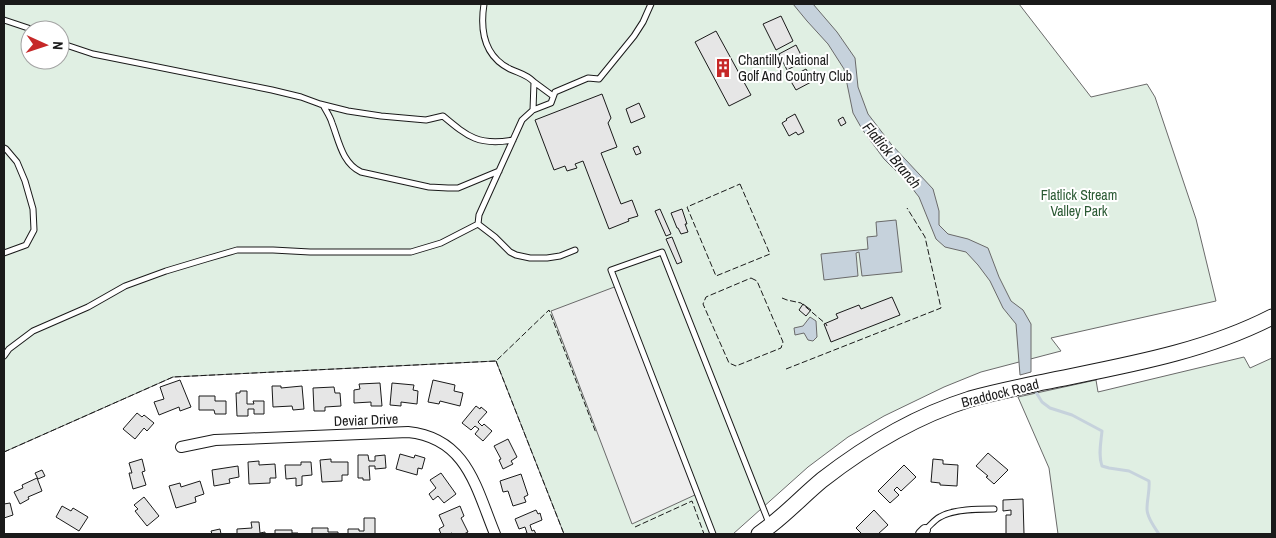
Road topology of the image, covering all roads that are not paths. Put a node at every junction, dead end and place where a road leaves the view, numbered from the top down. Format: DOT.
graph roads {
  1 [pos="484,4"];
  2 [pos="651,4"];
  3 [pos="4,20"];
  4 [pos="20,25"];
  5 [pos="70,46"];
  6 [pos="534,82"];
  7 [pos="553,96"];
  8 [pos="323,105"];
  9 [pos="533,110"];
  10 [pos="512,140"];
  11 [pos="4,148"];
  12 [pos="499,171"];
  13 [pos="478,224"];
  14 [pos="575,250"];
  15 [pos="4,253"];
  16 [pos="1272,317"];
  17 [pos="4,356"];
  18 [pos="181,446"];
  19 [pos="994,508"];
  20 [pos="764,530"];
  21 [pos="923,532"];
  22 [pos="495,534"];
  23 [pos="713,534"];
  1 -- 6 [label="lane"];
  2 -- 7 [label="lane"];
  3 -- 4 [label="lane"];
  5 -- 8 [label="lane"];
  6 -- 7 [label="lane"];
  6 -- 9 [label="lane"];
  7 -- 9 [label="lane"];
  8 -- 10 [label="lane"];
  8 -- 12 [label="lane"];
  9 -- 10 [label="lane"];
  10 -- 12 [label="lane"];
  11 -- 15 [label="lane"];
  12 -- 13 [label="lane"];
  13 -- 14 [label="lane"];
  13 -- 17 [label="lane"];
  16 -- 20 [label="main road, Braddock Road"];
  18 -- 22 [label="street, Deviar Drive"];
  19 -- 21 [label="lane"];
  20 -- 23 [label="lane"];
}
